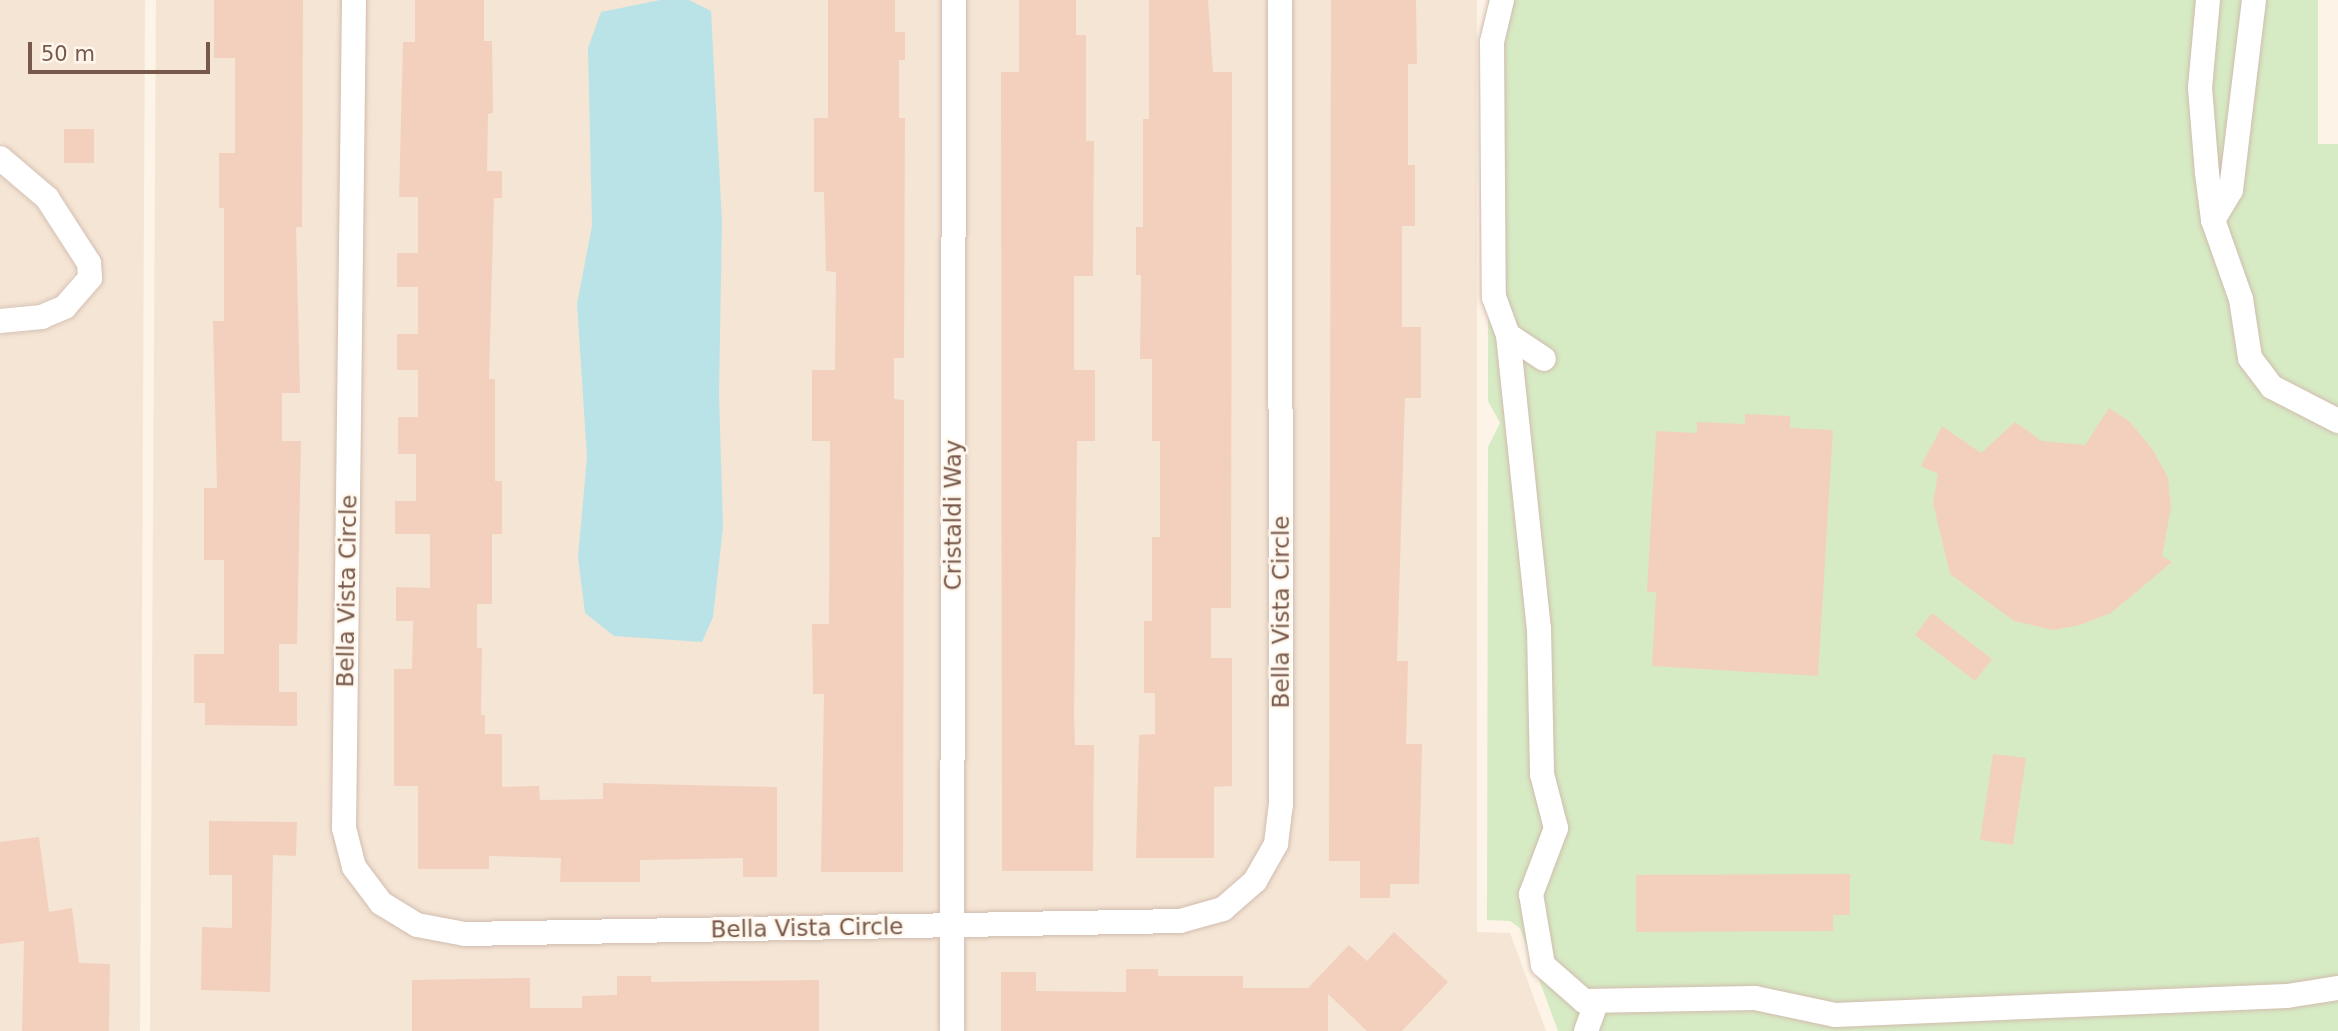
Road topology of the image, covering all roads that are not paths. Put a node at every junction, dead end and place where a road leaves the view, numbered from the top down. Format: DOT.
graph roads {
  1 [pos="354,0"];
  2 [pos="954,0"];
  3 [pos="1280,0"];
  4 [pos="1502,0"];
  5 [pos="2208,0"];
  6 [pos="2254,0"];
  7 [pos="0,158"];
  8 [pos="2213,220"];
  9 [pos="0,321"];
  10 [pos="1508,335"];
  11 [pos="1544,359"];
  12 [pos="2338,421"];
  13 [pos="953,925"];
  14 [pos="2338,988"];
  15 [pos="1597,1002"];
  16 [pos="952,1031"];
  17 [pos="1586,1031"];
  1 -- 13 [label="street, Bella Vista Circle"];
  2 -- 13 [label="street, Cristaldi Way"];
  3 -- 13 [label="street, Bella Vista Circle"];
  4 -- 10 [label="street"];
  5 -- 8 [label="street"];
  6 -- 8 [label="street"];
  7 -- 9 [label="street"];
  8 -- 12 [label="street"];
  10 -- 11 [label="street"];
  10 -- 15 [label="street"];
  13 -- 16 [label="street, Cristaldi Way"];
  14 -- 15 [label="street"];
  15 -- 17 [label="street"];
}
